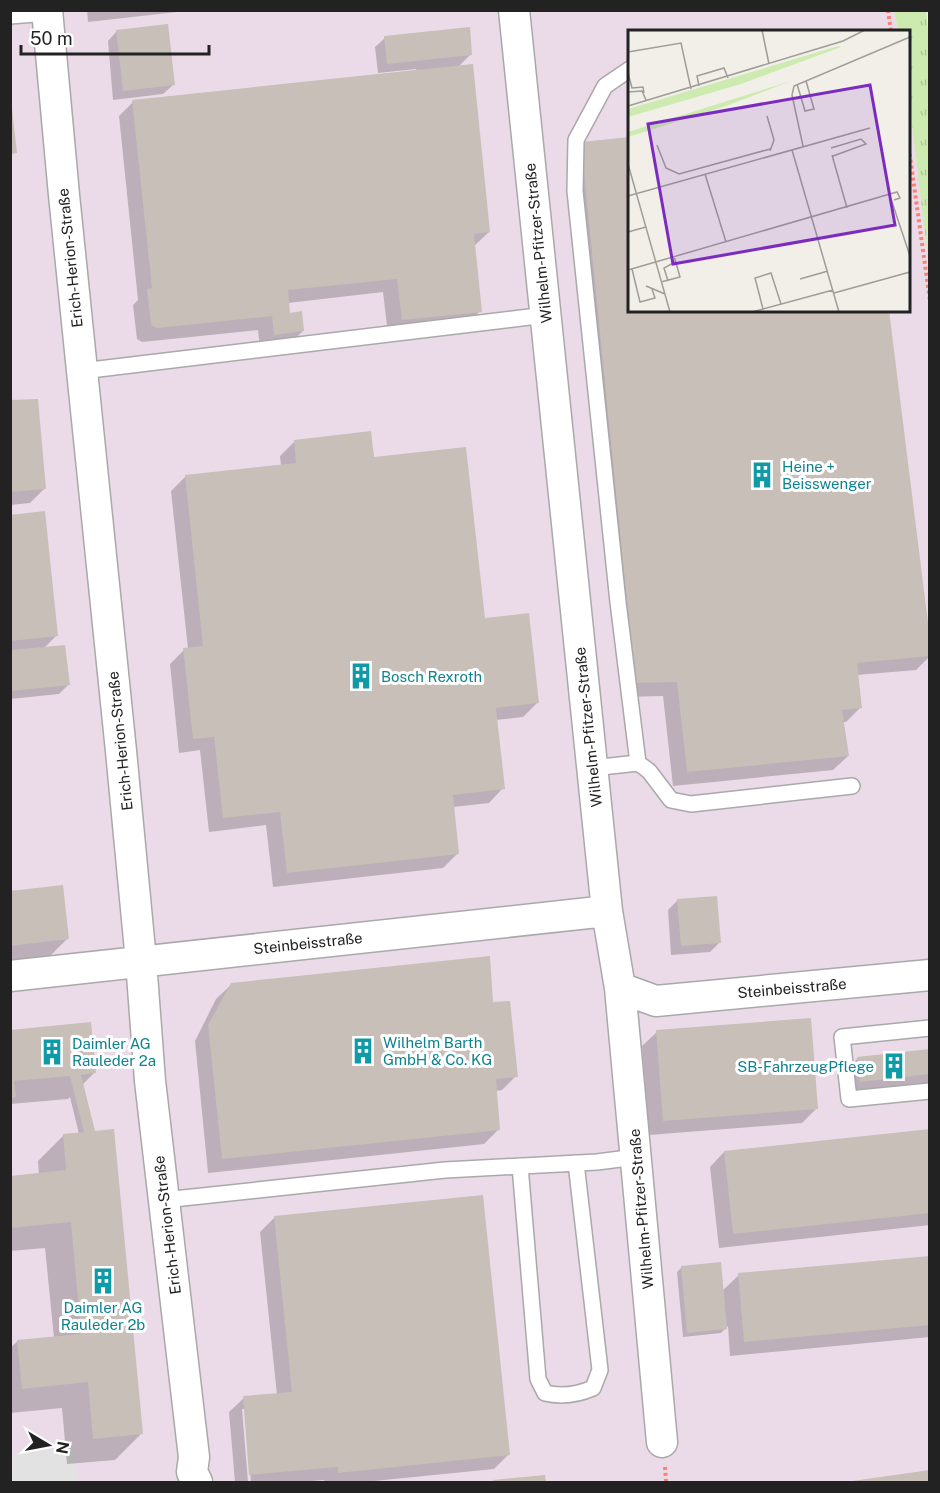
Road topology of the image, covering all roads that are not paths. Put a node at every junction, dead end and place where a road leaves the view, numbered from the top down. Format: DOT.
graph roads {
  1 [pos="514,10"];
  2 [pos="48,12"];
  3 [pos="10,16"];
  4 [pos="628,70"];
  5 [pos="546,315"];
  6 [pos="82,370"];
  7 [pos="638,763"];
  8 [pos="592,768"];
  9 [pos="852,786"];
  10 [pos="607,910"];
  11 [pos="141,961"];
  12 [pos="930,975"];
  13 [pos="10,976"];
  14 [pos="620,988"];
  15 [pos="930,1028"];
  16 [pos="930,1091"];
  17 [pos="636,1157"];
  18 [pos="576,1163"];
  19 [pos="520,1166"];
  20 [pos="164,1200"];
  21 [pos="662,1442"];
  22 [pos="191,1479"];
  1 -- 5 [label="street, Wilhelm-Pfitzer-Straße"];
  2 -- 3 [label="lane"];
  2 -- 6 [label="street, Erich-Herion-Straße"];
  4 -- 7 [label="lane"];
  5 -- 6 [label="lane"];
  5 -- 8 [label="street, Wilhelm-Pfitzer-Straße"];
  6 -- 11 [label="street, Erich-Herion-Straße"];
  7 -- 8 [label="lane"];
  7 -- 9 [label="lane"];
  8 -- 10 [label="street, Wilhelm-Pfitzer-Straße"];
  10 -- 11 [label="street, Steinbeisstraße"];
  10 -- 14 [label="street, Wilhelm-Pfitzer-Straße"];
  11 -- 13 [label="street, Steinbeisstraße"];
  11 -- 20 [label="street, Erich-Herion-Straße"];
  12 -- 14 [label="street, Steinbeisstraße"];
  14 -- 17 [label="street, Wilhelm-Pfitzer-Straße"];
  15 -- 16 [label="lane"];
  17 -- 18 [label="lane"];
  17 -- 21 [label="street, Wilhelm-Pfitzer-Straße"];
  18 -- 19 [label="lane"];
  18 -- 19 [label="lane"];
  19 -- 20 [label="lane"];
  20 -- 22 [label="street, Erich-Herion-Straße"];
}
